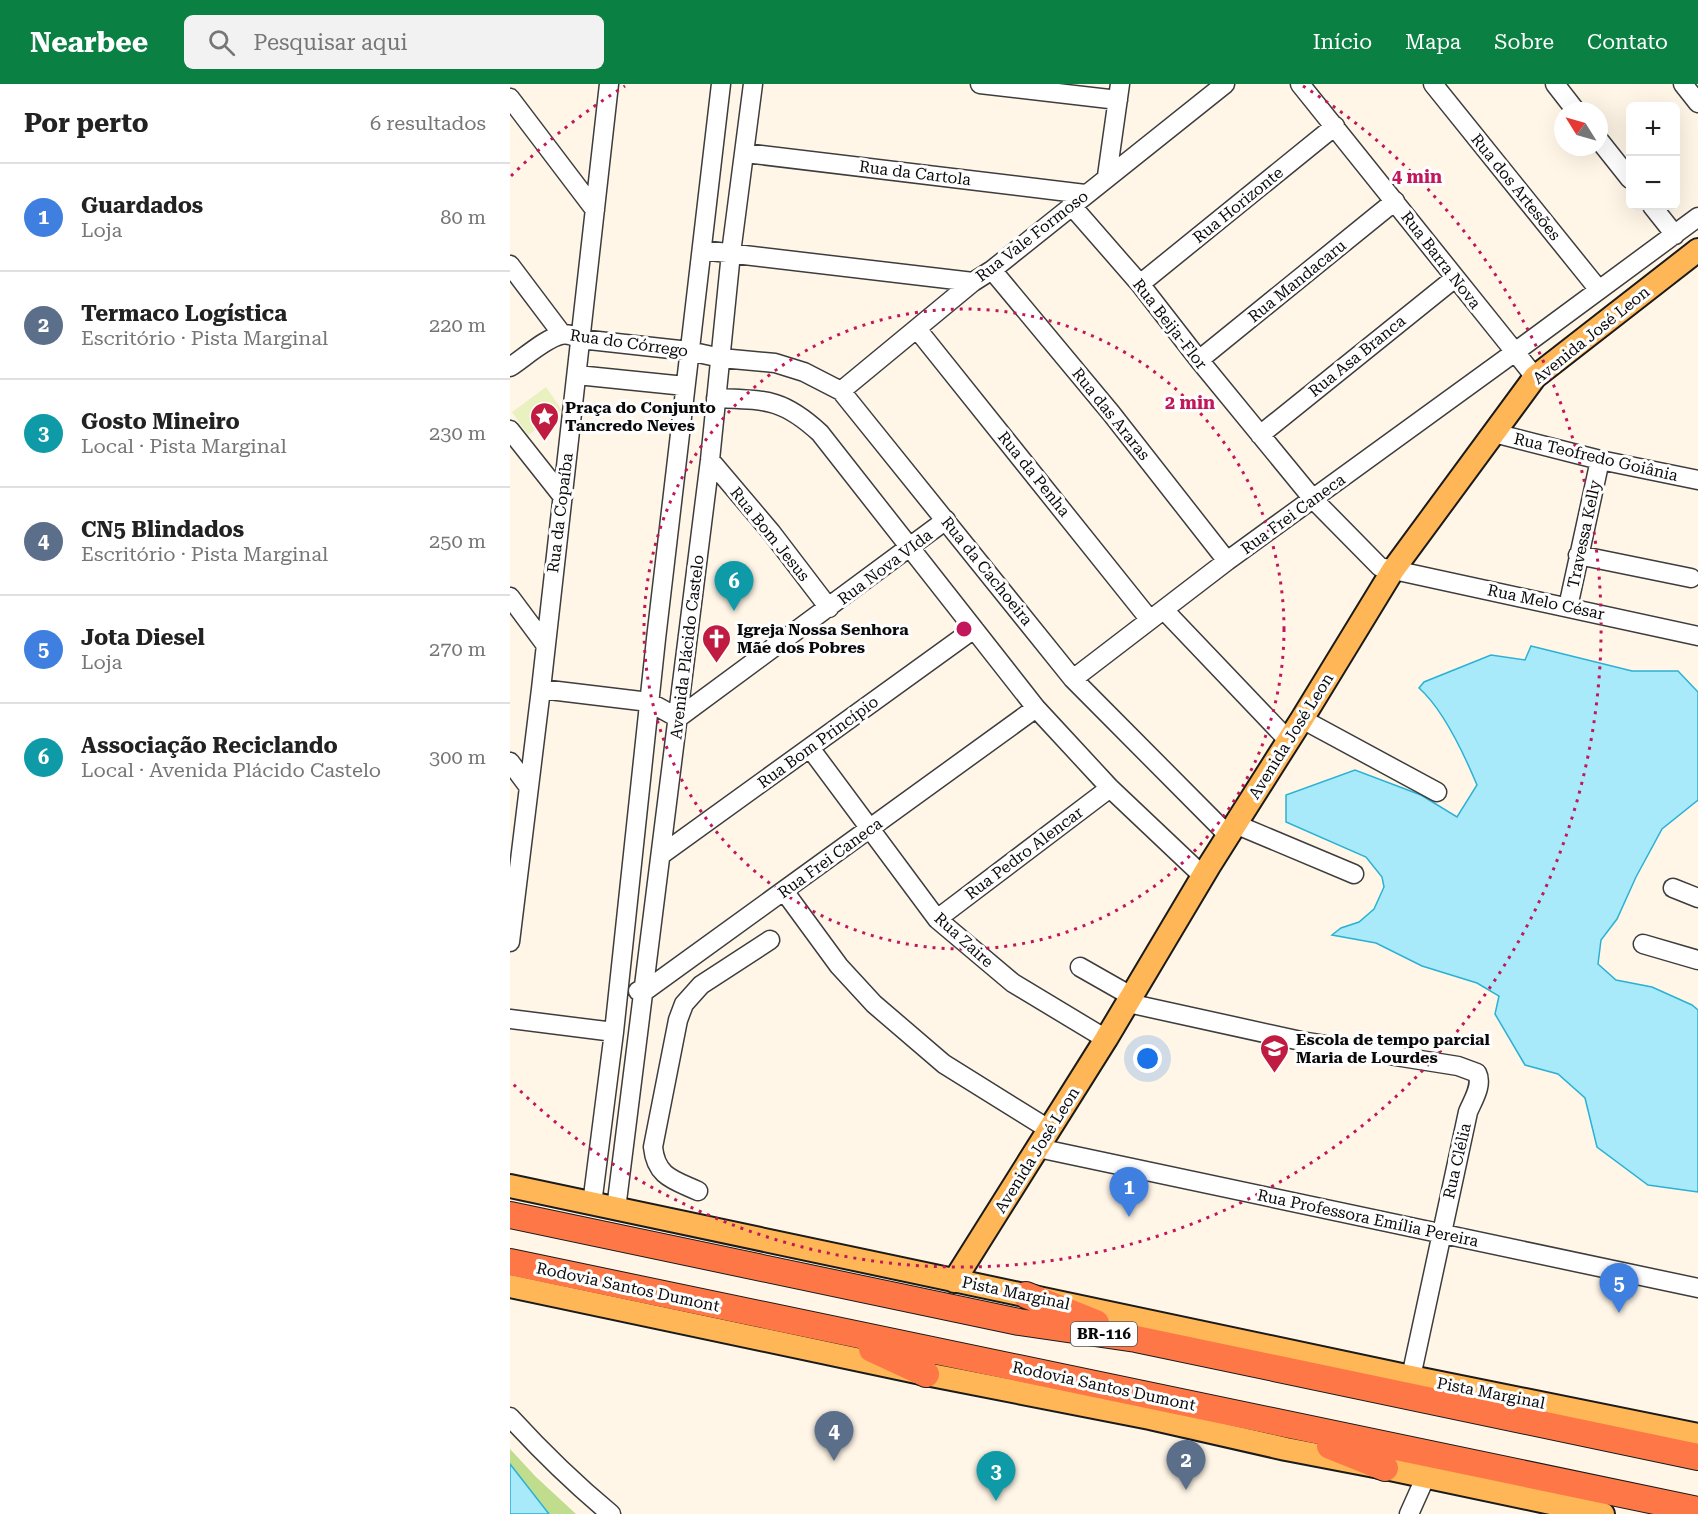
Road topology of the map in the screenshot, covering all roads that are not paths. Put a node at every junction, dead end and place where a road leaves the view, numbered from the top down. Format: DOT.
graph roads {
  1 [pos="609,84"];
  2 [pos="721,84"];
  3 [pos="753,84"];
  4 [pos="980,84"];
  5 [pos="1225,84"];
  6 [pos="1300,84"];
  7 [pos="1433,84"];
  8 [pos="1554,84"];
  9 [pos="1683,84"];
  10 [pos="1119,92"];
  11 [pos="510,98"];
  12 [pos="1569,102"];
  13 [pos="1698,103"];
  14 [pos="1335,126"];
  15 [pos="1608,151"];
  16 [pos="745,153"];
  17 [pos="1626,174"];
  18 [pos="1107,176"];
  19 [pos="1078,200"];
  20 [pos="1395,201"];
  21 [pos="595,210"];
  22 [pos="1655,210"];
  23 [pos="1698,217"];
  24 [pos="1675,235"];
  25 [pos="702,250"];
  26 [pos="1698,250"];
  27 [pos="731,253"];
  28 [pos="510,264"];
  29 [pos="992,270"];
  30 [pos="1455,278"];
  31 [pos="973,282"];
  32 [pos="1140,284"];
  33 [pos="1599,290"];
  34 [pos="917,329"];
  35 [pos="562,334"];
  36 [pos="580,344"];
  37 [pos="1515,352"];
  38 [pos="689,355"];
  39 [pos="1199,360"];
  40 [pos="720,361"];
  41 [pos="510,367"];
  42 [pos="577,372"];
  43 [pos="1535,377"];
  44 [pos="686,383"];
  45 [pos="842,391"];
  46 [pos="717,393"];
  47 [pos="510,430"];
  48 [pos="1494,433"];
  49 [pos="1260,435"];
  50 [pos="710,460"];
  51 [pos="1600,460"];
  52 [pos="1698,480"];
  53 [pos="562,497"];
  54 [pos="1314,499"];
  55 [pos="944,522"];
  56 [pos="915,545"];
  57 [pos="1578,555"];
  58 [pos="1227,561"];
  59 [pos="1393,570"];
  60 [pos="1691,578"];
  61 [pos="510,597"];
  62 [pos="1568,607"];
  63 [pos="829,608"];
  64 [pos="1157,615"];
  65 [pos="974,628"];
  66 [pos="1698,636"];
  67 [pos="545,644"];
  68 [pos="1073,679"];
  69 [pos="541,689"];
  70 [pos="649,702"];
  71 [pos="1036,708"];
  72 [pos="678,718"];
  73 [pos="1302,719"];
  74 [pos="1288,740"];
  75 [pos="810,748"];
  76 [pos="510,762"];
  77 [pos="528,786"];
  78 [pos="1110,788"];
  79 [pos="1437,792"];
  80 [pos="870,829"];
  81 [pos="1228,835"];
  82 [pos="662,855"];
  83 [pos="1206,871"];
  84 [pos="1354,874"];
  85 [pos="1673,888"];
  86 [pos="784,891"];
  87 [pos="1698,898"];
  88 [pos="937,919"];
  89 [pos="510,936"];
  90 [pos="770,940"];
  91 [pos="1643,944"];
  92 [pos="1698,960"];
  93 [pos="1080,967"];
  94 [pos="618,989"];
  95 [pos="645,991"];
  96 [pos="1130,999"];
  97 [pos="510,1018"];
  98 [pos="614,1032"];
  99 [pos="1107,1039"];
  100 [pos="631,1102"];
  101 [pos="662,1105"];
  102 [pos="1044,1139"];
  103 [pos="510,1186"];
  104 [pos="698,1191"];
  105 [pos="592,1204"];
  106 [pos="616,1209"];
  107 [pos="510,1215"];
  108 [pos="1440,1233"];
  109 [pos="510,1262"];
  110 [pos="954,1281"];
  111 [pos="510,1286"];
  112 [pos="1698,1288"];
  113 [pos="1026,1295"];
  114 [pos="828,1329"];
  115 [pos="1136,1339"];
  116 [pos="926,1374"];
  117 [pos="1411,1377"];
  118 [pos="1242,1415"];
  119 [pos="510,1417"];
  120 [pos="1698,1435"];
  121 [pos="1698,1457"];
  122 [pos="1385,1468"];
  123 [pos="1426,1476"];
  124 [pos="1698,1510"];
  125 [pos="611,1514"];
  126 [pos="1409,1514"];
  127 [pos="1603,1514"];
  1 -- 21 [label="street, Rua da Copaíba"];
  2 -- 25 [label="street, Avenida Plácido Castelo"];
  3 -- 16 [label="street, Avenida Plácido Castelo"];
  4 -- 10 [label="street"];
  5 -- 18 [label="street, Rua Vale Formoso"];
  6 -- 14 [label="street, Rua Barra Nova"];
  7 -- 33 [label="street, Rua dos Artesões"];
  8 -- 12 [label="street"];
  9 -- 13 [label="street"];
  10 -- 18 [label="street"];
  11 -- 21 [label="street"];
  14 -- 20 [label="street, Rua Barra Nova"];
  14 -- 32 [label="street, Rua Horizonte"];
  15 -- 17 [label="street"];
  16 -- 19 [label="street, Rua da Cartola"];
  16 -- 27 [label="street, Avenida Plácido Castelo"];
  18 -- 19 [label="street, Rua Vale Formoso"];
  19 -- 29 [label="street, Rua Vale Formoso"];
  19 -- 32 [label="street, Rua Beija-Flor"];
  20 -- 30 [label="street, Rua Barra Nova"];
  20 -- 39 [label="street, Rua Mandacaru"];
  21 -- 36 [label="street, Rua da Copaíba"];
  22 -- 24 [label="street"];
  23 -- 24 [label="street, Rua Frei Caneca"];
  24 -- 33 [label="street, Rua Frei Caneca"];
  25 -- 27 [label="street"];
  25 -- 38 [label="street, Avenida Plácido Castelo"];
  26 -- 43 [label="main road, Avenida José Leon"];
  27 -- 31 [label="street"];
  27 -- 40 [label="street, Avenida Plácido Castelo"];
  28 -- 35 [label="street"];
  29 -- 31 [label="street, Rua Vale Formoso"];
  29 -- 58 [label="street, Rua das Araras"];
  30 -- 37 [label="street, Rua Barra Nova"];
  30 -- 49 [label="street, Rua Asa Branca"];
  31 -- 34 [label="street, Rua Vale Formoso"];
  32 -- 39 [label="street, Rua Beija-Flor"];
  33 -- 37 [label="street, Rua Frei Caneca"];
  34 -- 45 [label="street, Rua Vale Formoso"];
  34 -- 64 [label="street, Rua da Penha"];
  35 -- 36 [label="street, Rua do Córrego"];
  35 -- 41 [label="street, Rua do Córrego"];
  36 -- 38 [label="street, Rua do Córrego"];
  36 -- 42 [label="street, Rua da Copaíba"];
  37 -- 43 [label="street"];
  37 -- 54 [label="street, Rua Frei Caneca"];
  38 -- 40 [label="street, Rua do Córrego"];
  38 -- 44 [label="street, Avenida Plácido Castelo"];
  39 -- 49 [label="street, Rua Beija-Flor"];
  40 -- 45 [label="street, Rua da Cachoeira"];
  40 -- 46 [label="street, Avenida Plácido Castelo"];
  42 -- 44 [label="street"];
  42 -- 53 [label="street, Rua da Copaíba"];
  43 -- 48 [label="main road, Avenida José Leon"];
  44 -- 70 [label="street, Avenida Plácido Castelo"];
  45 -- 55 [label="street, Rua da Cachoeira"];
  46 -- 50 [label="street, Avenida Plácido Castelo"];
  46 -- 56 [label="street"];
  47 -- 53 [label="street"];
  48 -- 51 [label="street, Rua Teofredo Goiânia"];
  48 -- 59 [label="main road, Avenida José Leon"];
  49 -- 54 [label="street, Rua Beija-Flor"];
  50 -- 63 [label="street, Rua Bom Jesus"];
  50 -- 72 [label="street, Avenida Plácido Castelo"];
  51 -- 52 [label="street, Rua Teofredo Goiânia"];
  51 -- 57 [label="street, Travessa Kelly"];
  53 -- 67 [label="street, Rua da Copaíba"];
  54 -- 58 [label="street, Rua Frei Caneca"];
  54 -- 59 [label="street, Rua Beija-Flor"];
  55 -- 56 [label="street, Rua Nova VIda"];
  55 -- 68 [label="street, Rua da Cachoeira"];
  56 -- 63 [label="street, Rua Nova VIda"];
  56 -- 65 [label="street"];
  57 -- 60 [label="street"];
  57 -- 62 [label="street, Travessa Kelly"];
  58 -- 64 [label="street, Rua Frei Caneca"];
  59 -- 62 [label="street, Rua Melo César"];
  59 -- 73 [label="main road, Avenida José Leon"];
  61 -- 67 [label="street"];
  62 -- 66 [label="street, Rua Melo César"];
  63 -- 72 [label="street, Rua Nova VIda"];
  64 -- 68 [label="street, Rua Frei Caneca"];
  64 -- 74 [label="street, Rua da Penha"];
  65 -- 71 [label="street"];
  65 -- 75 [label="street, Rua Bom Princípio"];
  67 -- 69 [label="street, Rua da Copaíba"];
  68 -- 81 [label="street, Rua da Cachoeira"];
  69 -- 70 [label="street"];
  69 -- 77 [label="street, Rua da Copaíba"];
  70 -- 72 [label="street"];
  70 -- 94 [label="street, Avenida Plácido Castelo"];
  71 -- 78 [label="street"];
  71 -- 80 [label="street, Rua Frei Caneca"];
  72 -- 82 [label="street, Avenida Plácido Castelo"];
  73 -- 74 [label="main road, Avenida José Leon"];
  73 -- 79 [label="street"];
  74 -- 81 [label="main road, Avenida José Leon"];
  75 -- 80 [label="street, Rua Zaire"];
  75 -- 82 [label="street, Rua Bom Princípio"];
  76 -- 77 [label="street"];
  77 -- 89 [label="street, Rua da Copaíba"];
  78 -- 83 [label="street"];
  78 -- 88 [label="street, Rua Pedro Alencar"];
  80 -- 86 [label="street, Rua Frei Caneca"];
  80 -- 88 [label="street, Rua Zaire"];
  81 -- 83 [label="main road, Avenida José Leon"];
  81 -- 84 [label="street"];
  82 -- 95 [label="street, Avenida Plácido Castelo"];
  83 -- 96 [label="main road, Avenida José Leon"];
  85 -- 87 [label="street"];
  86 -- 95 [label="street, Rua Frei Caneca"];
  86 -- 102 [label="street, Rua Professora Emília Pereira"];
  88 -- 99 [label="street, Rua Zaire"];
  90 -- 101 [label="street"];
  91 -- 92 [label="street"];
  93 -- 96 [label="street"];
  94 -- 95 [label="street"];
  94 -- 98 [label="street, Avenida Plácido Castelo"];
  95 -- 100 [label="street, Avenida Plácido Castelo"];
  96 -- 99 [label="main road, Avenida José Leon"];
  96 -- 108 [label="street, Rua Clélia"];
  97 -- 98 [label="street"];
  98 -- 105 [label="street, Avenida Plácido Castelo"];
  99 -- 102 [label="main road, Avenida José Leon"];
  100 -- 101 [label="street"];
  100 -- 106 [label="street, Avenida Plácido Castelo"];
  101 -- 104 [label="street"];
  102 -- 108 [label="street, Rua Professora Emília Pereira"];
  102 -- 110 [label="main road, Avenida José Leon"];
  103 -- 105 [label="main road, Pista Marginal / BR-116"];
  105 -- 106 [label="main road, Pista Marginal / BR-116"];
  106 -- 110 [label="main road, Pista Marginal / BR-116"];
  107 -- 115 [label="highway, BR-116"];
  108 -- 112 [label="street, Rua Professora Emília Pereira"];
  108 -- 117 [label="street, Rua Clélia"];
  109 -- 114 [label="highway, Rodovia Santos Dumont"];
  110 -- 113 [label="main road, Pista Marginal / BR-116"];
  111 -- 116 [label="main road"];
  113 -- 115 [label="highway"];
  113 -- 117 [label="main road, Pista Marginal / BR-116"];
  114 -- 116 [label="highway"];
  114 -- 118 [label="highway, Rodovia Santos Dumont"];
  115 -- 121 [label="highway, BR-116"];
  116 -- 122 [label="main road"];
  117 -- 120 [label="main road, Pista Marginal / BR-116"];
  118 -- 122 [label="highway"];
  118 -- 124 [label="highway, Rodovia Santos Dumont"];
  119 -- 125 [label="street"];
  122 -- 123 [label="main road"];
  123 -- 126 [label="street"];
  123 -- 127 [label="main road"];
}
